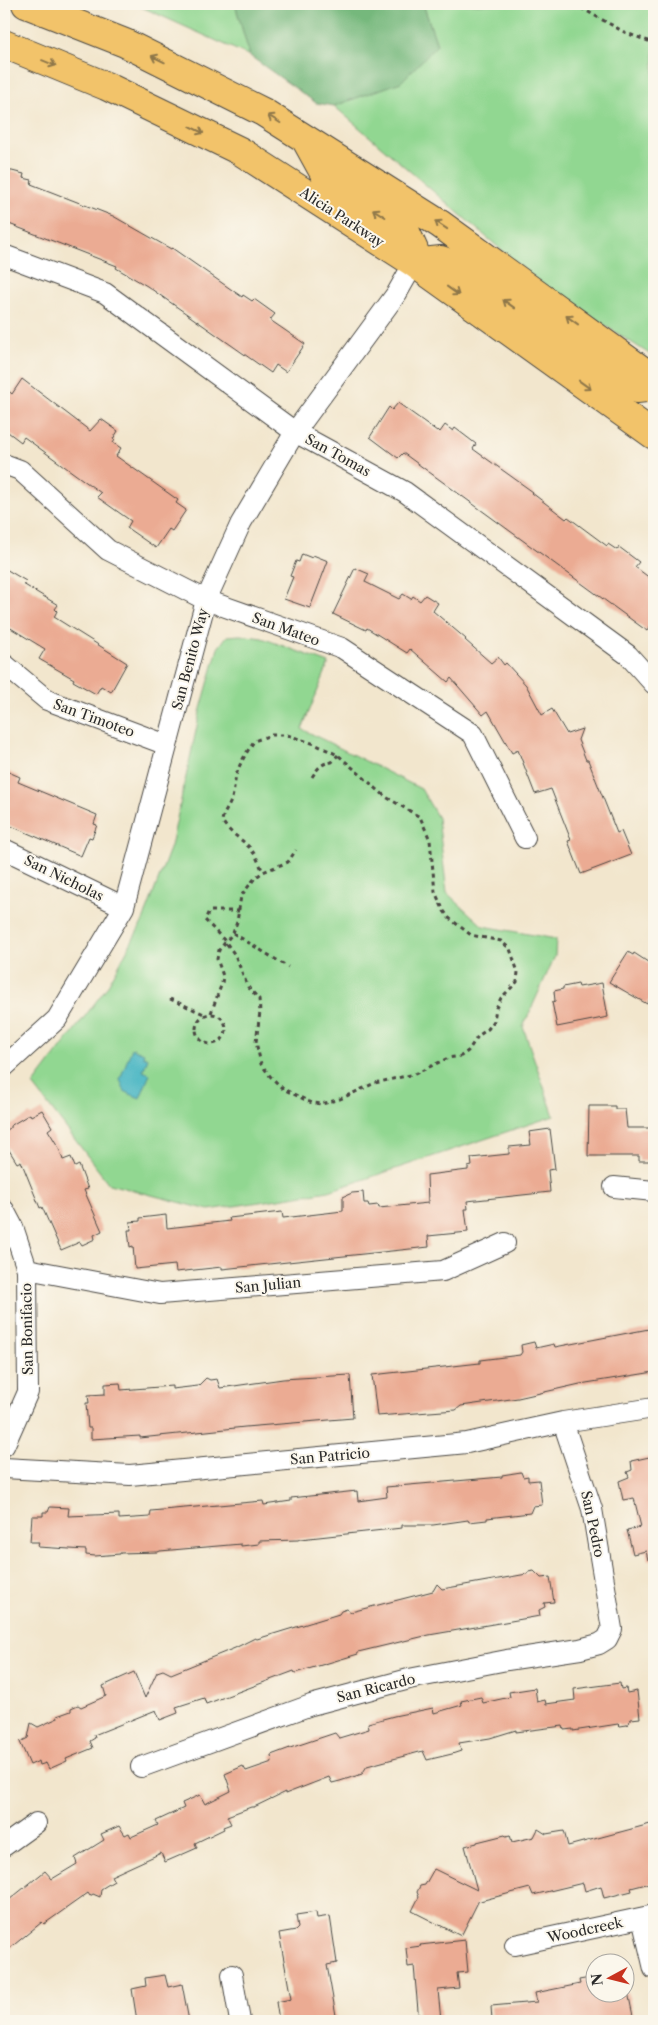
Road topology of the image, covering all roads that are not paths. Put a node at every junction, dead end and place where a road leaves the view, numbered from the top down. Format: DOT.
graph roads {
  1 [pos="26,4"];
  2 [pos="4,44"];
  3 [pos="306,140"];
  4 [pos="4,255"];
  5 [pos="414,263"];
  6 [pos="654,379"];
  7 [pos="654,387"];
  8 [pos="295,432"];
  9 [pos="654,435"];
  10 [pos="4,464"];
  11 [pos="206,600"];
  12 [pos="4,664"];
  13 [pos="654,684"];
  14 [pos="166,744"];
  15 [pos="525,838"];
  16 [pos="4,849"];
  17 [pos="124,907"];
  18 [pos="4,1067"];
  19 [pos="614,1187"];
  20 [pos="654,1191"];
  21 [pos="4,1210"];
  22 [pos="505,1243"];
  23 [pos="26,1270"];
  24 [pos="654,1408"];
  25 [pos="564,1422"];
  26 [pos="4,1446"];
  27 [pos="4,1468"];
  28 [pos="612,1629"];
  29 [pos="142,1767"];
  30 [pos="36,1823"];
  31 [pos="4,1846"];
  32 [pos="648,1916"];
  33 [pos="515,1945"];
  34 [pos="654,1969"];
  35 [pos="232,1975"];
  36 [pos="240,2021"];
  3 -- 1 [label="main road, one-way"];
  2 -- 5 [label="main road, Alicia Parkway, one-way"];
  5 -- 3 [label="main road, one-way"];
  6 -- 3 [label="main road, one-way"];
  4 -- 8 [label="street, San Tomas"];
  7 -- 5 [label="main road, one-way"];
  5 -- 8 [label="street, San Benito Way"];
  5 -- 9 [label="main road, Alicia Parkway, one-way"];
  8 -- 11 [label="street, San Benito Way"];
  8 -- 13 [label="street, San Tomas"];
  10 -- 11 [label="street, San Mateo"];
  11 -- 14 [label="street, San Benito Way"];
  11 -- 15 [label="street, San Mateo"];
  12 -- 14 [label="street, San Timoteo"];
  14 -- 17 [label="street, San Benito Way"];
  16 -- 17 [label="street, San Nicholas"];
  17 -- 18 [label="street, San Benito Way"];
  19 -- 20 [label="street"];
  21 -- 23 [label="street, San Bonifacio"];
  22 -- 23 [label="street, San Julian"];
  23 -- 26 [label="street, San Bonifacio"];
  24 -- 25 [label="street, San Patricio"];
  25 -- 27 [label="street, San Patricio"];
  25 -- 28 [label="street, San Pedro"];
  28 -- 29 [label="street, San Ricardo"];
  30 -- 31 [label="street"];
  32 -- 33 [label="street, Woodcreek"];
  32 -- 34 [label="street"];
  35 -- 36 [label="street"];
}
